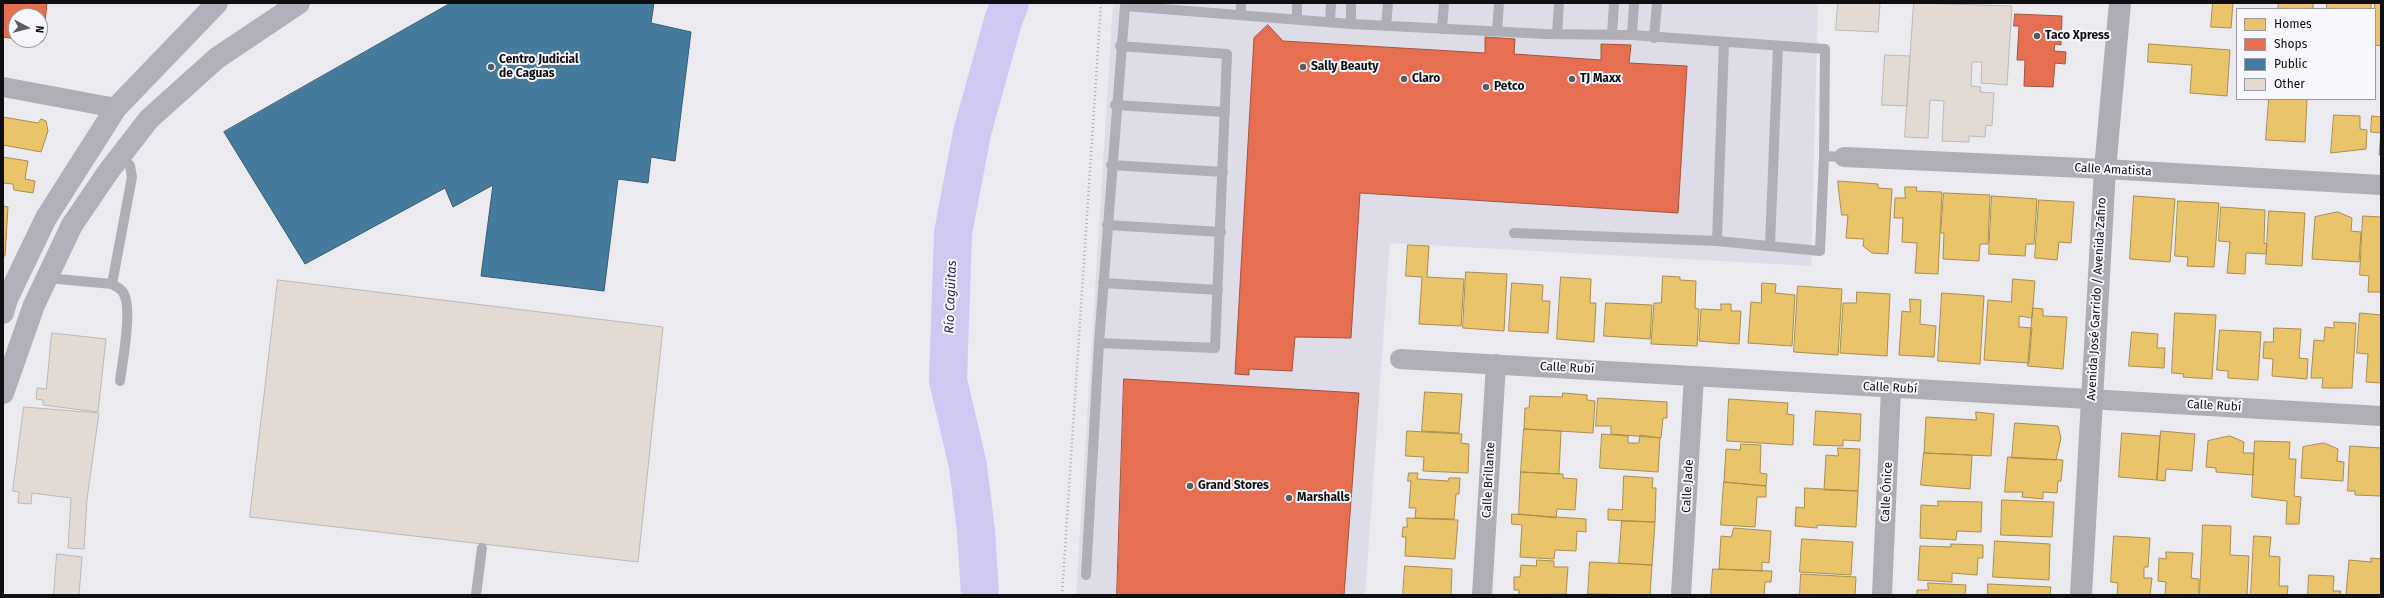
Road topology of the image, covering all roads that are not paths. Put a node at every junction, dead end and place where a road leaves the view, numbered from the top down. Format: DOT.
graph roads {
  1 [pos="217,3"];
  2 [pos="299,3"];
  3 [pos="1241,3"];
  4 [pos="1297,3"];
  5 [pos="1331,3"];
  6 [pos="1351,3"];
  7 [pos="1388,3"];
  8 [pos="1444,3"];
  9 [pos="1499,3"];
  10 [pos="1559,3"];
  11 [pos="1614,3"];
  12 [pos="1634,3"];
  13 [pos="1657,3"];
  14 [pos="2120,3"];
  15 [pos="1125,4"];
  16 [pos="1182,6"];
  17 [pos="1241,14"];
  18 [pos="1297,19"];
  19 [pos="1330,22"];
  20 [pos="1351,24"];
  21 [pos="1386,26"];
  22 [pos="1442,29"];
  23 [pos="1497,31"];
  24 [pos="1557,34"];
  25 [pos="1612,35"];
  26 [pos="1632,35"];
  27 [pos="1654,38"];
  28 [pos="1724,42"];
  29 [pos="1120,46"];
  30 [pos="1778,46"];
  31 [pos="3,87"];
  32 [pos="1115,106"];
  33 [pos="116,108"];
  34 [pos="1225,112"];
  35 [pos="121,155"];
  36 [pos="1824,156"];
  37 [pos="1844,157"];
  38 [pos="1111,165"];
  39 [pos="2105,169"];
  40 [pos="1223,172"];
  41 [pos="2381,186"];
  42 [pos="1108,225"];
  43 [pos="1221,232"];
  44 [pos="1514,233"];
  45 [pos="1717,241"];
  46 [pos="1770,245"];
  47 [pos="47,278"];
  48 [pos="1104,283"];
  49 [pos="112,284"];
  50 [pos="1218,290"];
  51 [pos="4,303"];
  52 [pos="1099,343"];
  53 [pos="1400,359"];
  54 [pos="1496,364"];
  55 [pos="1694,376"];
  56 [pos="120,381"];
  57 [pos="1891,388"];
  58 [pos="3,393"];
  59 [pos="2092,399"];
  60 [pos="2381,416"];
  61 [pos="482,548"];
  62 [pos="1086,575"];
  63 [pos="476,595"];
  64 [pos="1482,595"];
  65 [pos="1681,595"];
  66 [pos="1882,595"];
  67 [pos="2081,595"];
  1 -- 33 [label="main road"];
  2 -- 35 [label="main road"];
  3 -- 17 [label="lane"];
  4 -- 18 [label="lane"];
  5 -- 19 [label="lane"];
  6 -- 20 [label="lane"];
  7 -- 21 [label="lane"];
  8 -- 22 [label="lane"];
  9 -- 23 [label="lane"];
  10 -- 24 [label="lane"];
  11 -- 25 [label="lane"];
  12 -- 26 [label="lane"];
  13 -- 27 [label="lane"];
  14 -- 39 [label="street, Avenida José Garrido / Avenida Zafiro"];
  15 -- 16 [label="lane"];
  15 -- 29 [label="lane"];
  16 -- 17 [label="lane"];
  17 -- 18 [label="lane"];
  18 -- 19 [label="lane"];
  19 -- 20 [label="lane"];
  20 -- 21 [label="lane"];
  21 -- 22 [label="lane"];
  22 -- 23 [label="lane"];
  23 -- 24 [label="lane"];
  24 -- 25 [label="lane"];
  25 -- 26 [label="lane"];
  26 -- 27 [label="lane"];
  27 -- 28 [label="lane"];
  28 -- 30 [label="lane"];
  28 -- 45 [label="lane"];
  29 -- 32 [label="lane"];
  29 -- 34 [label="lane"];
  30 -- 36 [label="lane"];
  30 -- 46 [label="lane"];
  31 -- 33 [label="street"];
  32 -- 34 [label="lane"];
  32 -- 38 [label="lane"];
  33 -- 51 [label="main road"];
  34 -- 40 [label="lane"];
  35 -- 47 [label="main road"];
  35 -- 49 [label="lane"];
  36 -- 37 [label="lane"];
  36 -- 46 [label="lane"];
  37 -- 39 [label="street, Calle Amatista"];
  38 -- 40 [label="lane"];
  38 -- 42 [label="lane"];
  39 -- 41 [label="street, Calle Amatista"];
  39 -- 59 [label="street, Avenida José Garrido / Avenida Zafiro"];
  40 -- 43 [label="lane"];
  42 -- 43 [label="lane"];
  42 -- 48 [label="lane"];
  43 -- 50 [label="lane"];
  44 -- 45 [label="lane"];
  45 -- 46 [label="lane"];
  47 -- 49 [label="lane"];
  47 -- 58 [label="main road"];
  48 -- 50 [label="lane"];
  48 -- 52 [label="lane"];
  49 -- 56 [label="lane"];
  50 -- 52 [label="lane"];
  52 -- 62 [label="lane"];
  53 -- 54 [label="street, Calle Rubí"];
  54 -- 55 [label="street, Calle Rubí"];
  54 -- 64 [label="street, Calle Brillante"];
  55 -- 57 [label="street, Calle Rubí"];
  55 -- 65 [label="street, Calle Jade"];
  57 -- 59 [label="street, Calle Rubí"];
  57 -- 66 [label="street, Calle Ónice"];
  59 -- 60 [label="street, Calle Rubí"];
  59 -- 67 [label="street, Avenida José Garrido / Avenida Zafiro"];
  61 -- 63 [label="lane"];
}
